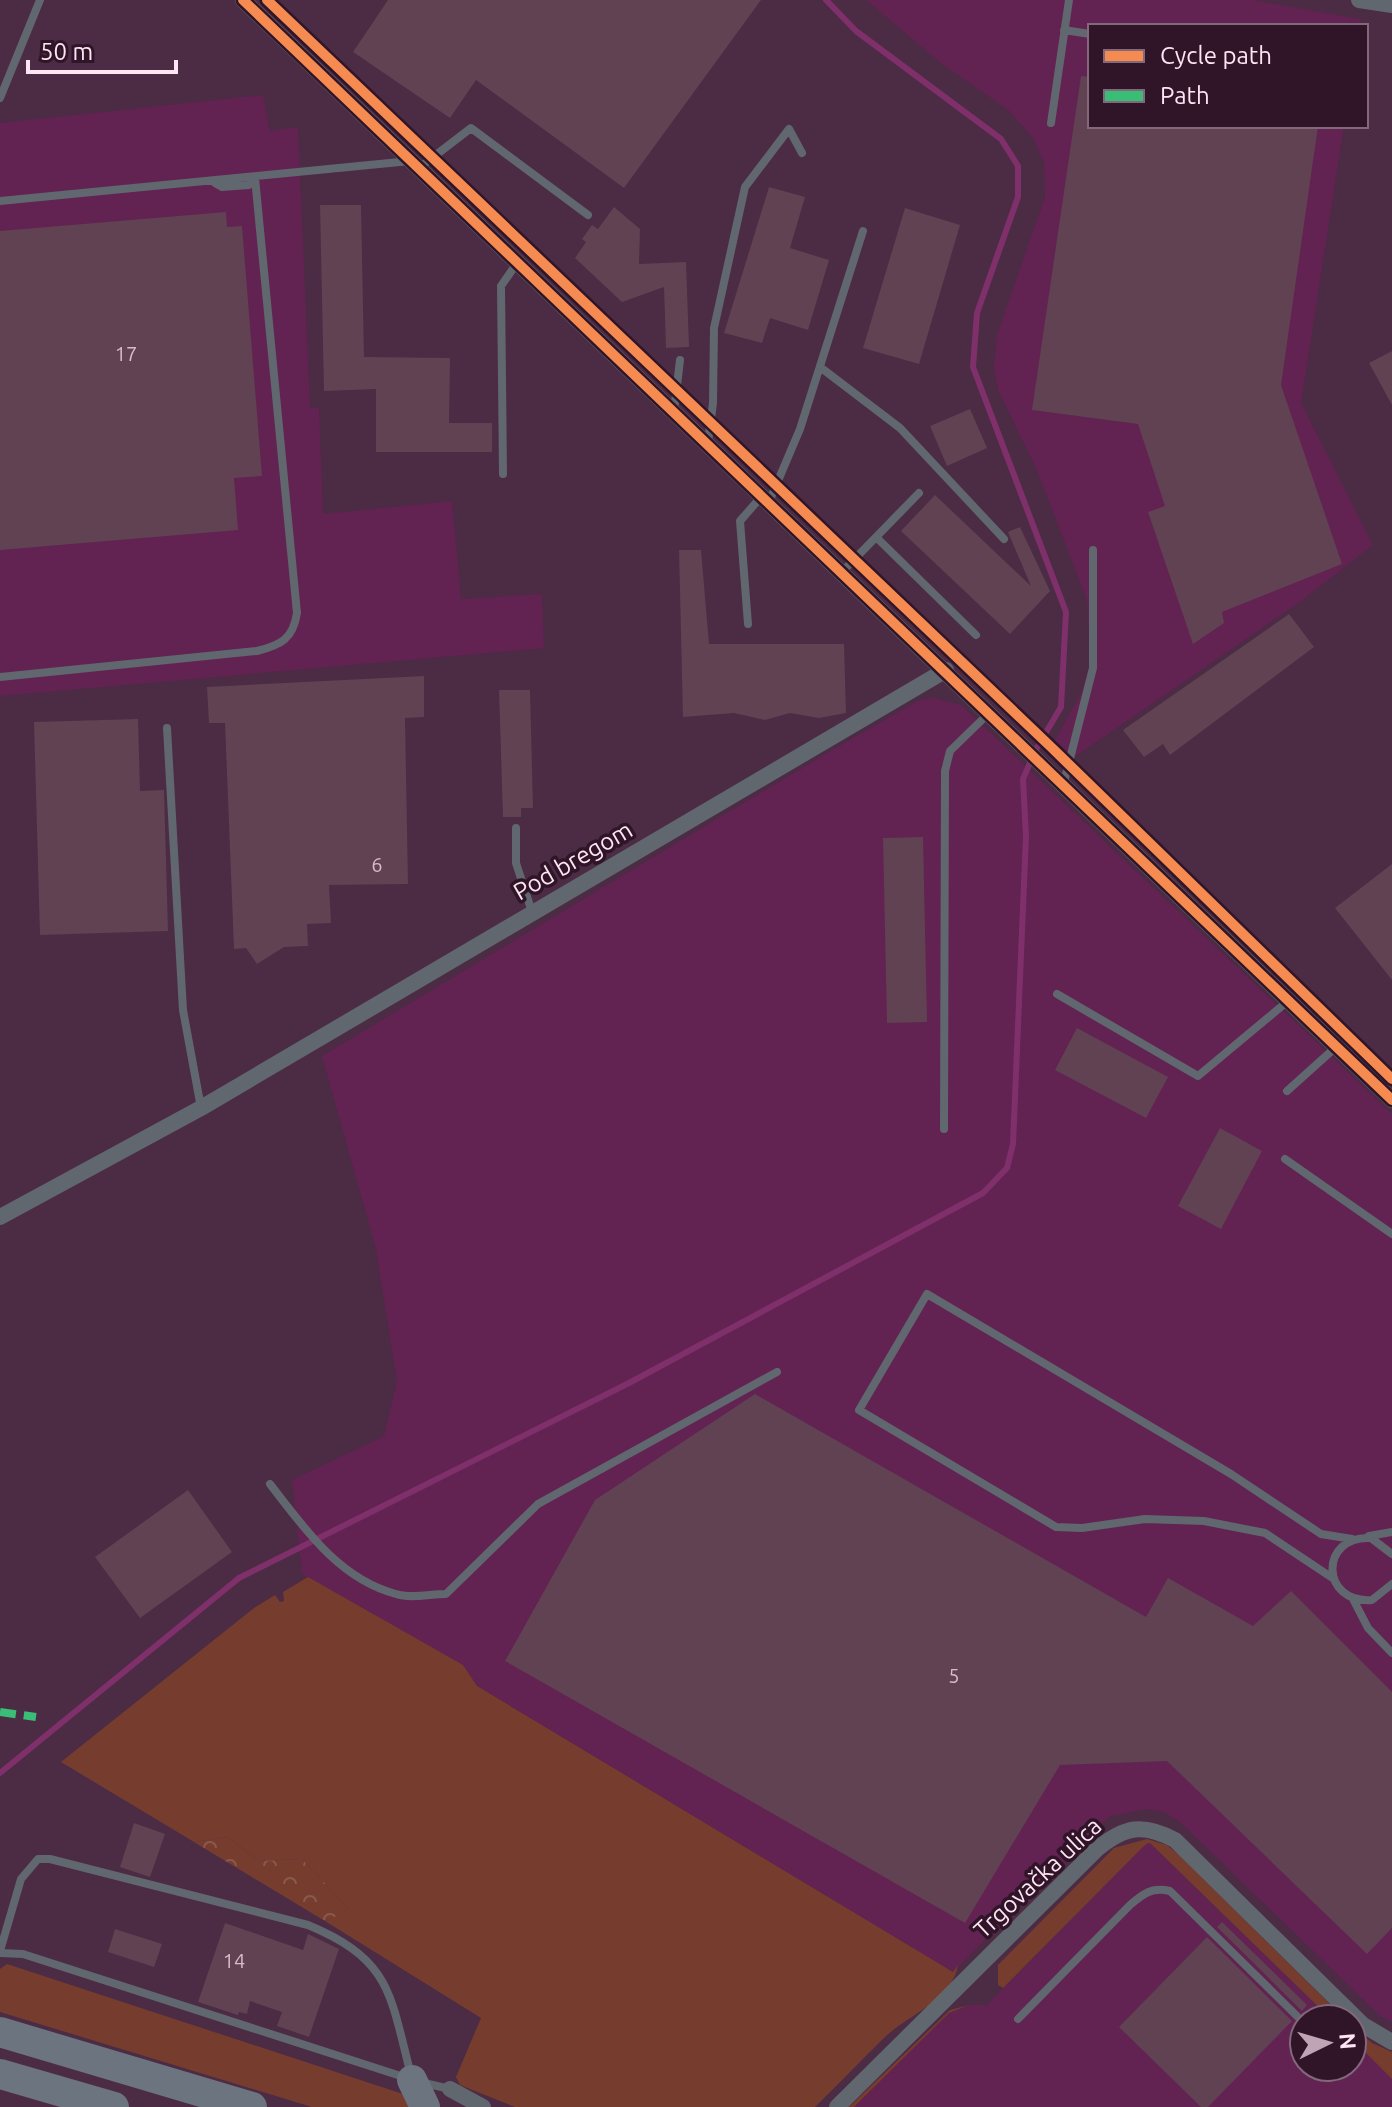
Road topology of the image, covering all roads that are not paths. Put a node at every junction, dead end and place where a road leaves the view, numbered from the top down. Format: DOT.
graph roads {
  1 [pos="40,0"];
  2 [pos="243,0"];
  3 [pos="1069,0"];
  4 [pos="1359,0"];
  5 [pos="1392,5"];
  6 [pos="1064,30"];
  7 [pos="1088,34"];
  8 [pos="0,98"];
  9 [pos="1051,123"];
  10 [pos="802,153"];
  11 [pos="415,165"];
  12 [pos="255,178"];
  13 [pos="0,201"];
  14 [pos="588,215"];
  15 [pos="863,231"];
  16 [pos="518,262"];
  17 [pos="680,360"];
  18 [pos="820,367"];
  19 [pos="674,411"];
  20 [pos="707,443"];
  21 [pos="503,474"];
  22 [pos="919,493"];
  23 [pos="766,499"];
  24 [pos="876,537"];
  25 [pos="1004,539"];
  26 [pos="1093,550"];
  27 [pos="842,572"];
  28 [pos="748,624"];
  29 [pos="976,635"];
  30 [pos="946,670"];
  31 [pos="0,677"];
  32 [pos="988,714"];
  33 [pos="167,728"];
  34 [pos="1062,787"];
  35 [pos="516,828"];
  36 [pos="532,912"];
  37 [pos="1057,994"];
  38 [pos="1288,1001"];
  39 [pos="1336,1047"];
  40 [pos="1287,1091"];
  41 [pos="1392,1100"];
  42 [pos="201,1108"];
  43 [pos="944,1129"];
  44 [pos="1285,1159"];
  45 [pos="0,1217"];
  46 [pos="1392,1234"];
  47 [pos="777,1372"];
  48 [pos="270,1484"];
  49 [pos="1392,1532"];
  50 [pos="1357,1538"];
  51 [pos="1392,1554"];
  52 [pos="1334,1579"];
  53 [pos="1392,1584"];
  54 [pos="1353,1599"];
  55 [pos="1392,1653"];
  56 [pos="0,1952"];
  57 [pos="1288,2007"];
  58 [pos="1018,2019"];
  59 [pos="0,2032"];
  60 [pos="1392,2042"];
  61 [pos="0,2074"];
  62 [pos="412,2080"];
  63 [pos="450,2089"];
  64 [pos="114,2107"];
  65 [pos="252,2107"];
  66 [pos="425,2107"];
  67 [pos="483,2107"];
  68 [pos="837,2107"];
  1 -- 8 [label="lane"];
  2 -- 11 [label="street"];
  3 -- 6 [label="lane"];
  4 -- 5 [label="street"];
  6 -- 7 [label="lane"];
  6 -- 9 [label="lane"];
  10 -- 20 [label="lane"];
  11 -- 12 [label="lane"];
  11 -- 14 [label="lane"];
  11 -- 16 [label="street"];
  12 -- 13 [label="lane"];
  12 -- 31 [label="lane"];
  15 -- 18 [label="lane"];
  16 -- 19 [label="street"];
  16 -- 21 [label="lane"];
  17 -- 19 [label="lane"];
  18 -- 23 [label="lane"];
  18 -- 25 [label="lane"];
  19 -- 20 [label="street"];
  20 -- 23 [label="street"];
  22 -- 24 [label="lane"];
  23 -- 27 [label="street"];
  23 -- 28 [label="lane"];
  24 -- 27 [label="lane"];
  24 -- 29 [label="lane"];
  26 -- 34 [label="lane"];
  27 -- 30 [label="street"];
  30 -- 32 [label="street"];
  30 -- 36 [label="street, Pod bregom"];
  32 -- 34 [label="street"];
  32 -- 43 [label="lane"];
  33 -- 42 [label="lane"];
  34 -- 38 [label="street"];
  35 -- 36 [label="lane"];
  36 -- 42 [label="street, Pod bregom"];
  37 -- 38 [label="lane"];
  38 -- 39 [label="street"];
  39 -- 40 [label="lane"];
  39 -- 41 [label="street"];
  42 -- 45 [label="street, Pod bregom"];
  44 -- 46 [label="lane"];
  47 -- 48 [label="lane"];
  49 -- 50 [label="lane"];
  50 -- 51 [label="lane"];
  50 -- 52 [label="lane"];
  50 -- 52 [label="lane"];
  52 -- 54 [label="lane"];
  53 -- 54 [label="lane"];
  54 -- 55 [label="lane"];
  56 -- 62 [label="lane"];
  56 -- 62 [label="lane"];
  57 -- 58 [label="lane"];
  59 -- 65 [label="highway"];
  60 -- 68 [label="street, Trgovačka ulica"];
  61 -- 64 [label="highway"];
  62 -- 63 [label="lane"];
  62 -- 66 [label="highway"];
  63 -- 67 [label="street"];
}
